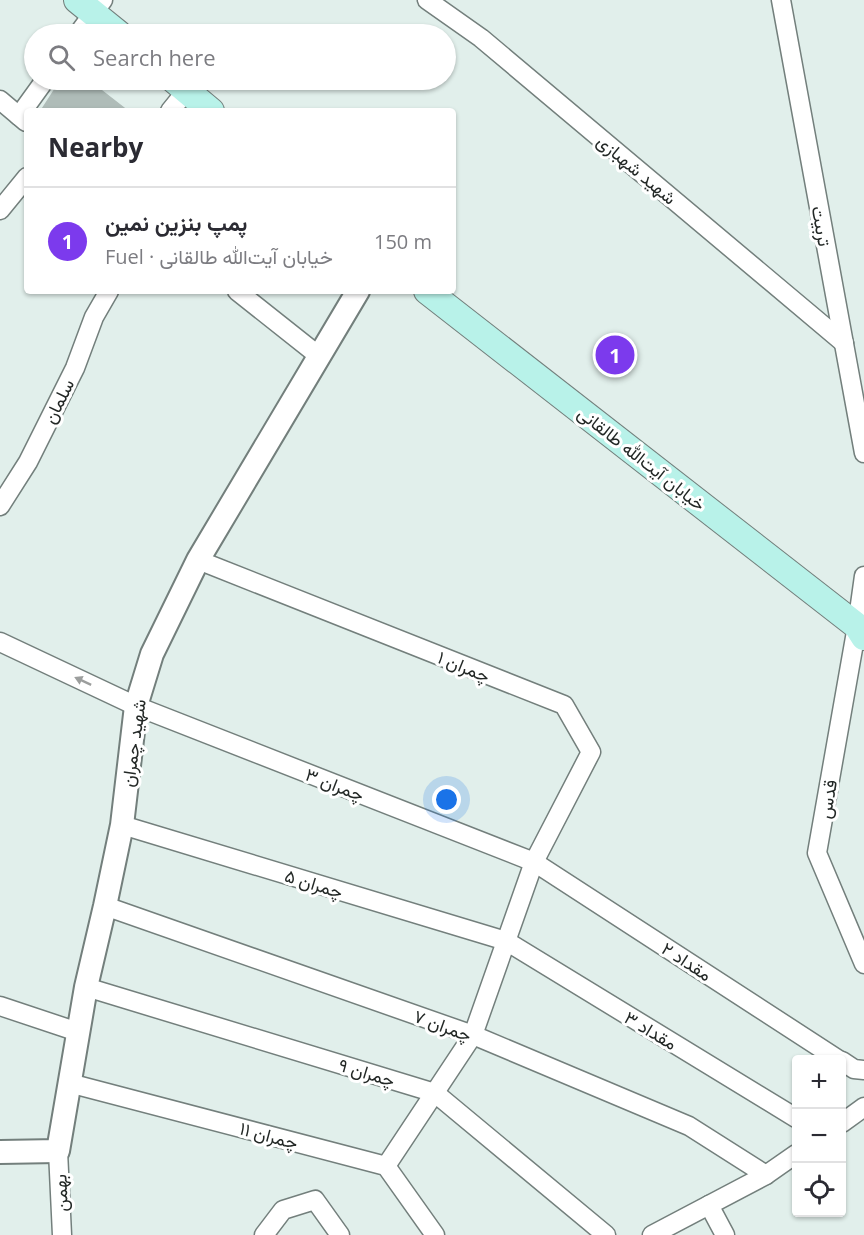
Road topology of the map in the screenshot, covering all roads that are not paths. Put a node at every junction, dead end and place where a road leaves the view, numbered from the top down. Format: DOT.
graph roads {
  1 [pos="427,0"];
  2 [pos="781,0"];
  3 [pos="91,4"];
  4 [pos="82,24"];
  5 [pos="110,24"];
  6 [pos="40,90"];
  7 [pos="178,90"];
  8 [pos="186,90"];
  9 [pos="0,100"];
  10 [pos="30,108"];
  11 [pos="171,108"];
  12 [pos="207,108"];
  13 [pos="23,120"];
  14 [pos="24,181"];
  15 [pos="0,210"];
  16 [pos="107,294"];
  17 [pos="241,294"];
  18 [pos="356,294"];
  19 [pos="431,294"];
  20 [pos="844,343"];
  21 [pos="319,356"];
  22 [pos="864,453"];
  23 [pos="0,506"];
  24 [pos="198,560"];
  25 [pos="864,576"];
  26 [pos="862,630"];
  27 [pos="0,642"];
  28 [pos="136,706"];
  29 [pos="122,825"];
  30 [pos="534,862"];
  31 [pos="105,906"];
  32 [pos="506,941"];
  33 [pos="864,964"];
  34 [pos="86,987"];
  35 [pos="0,1006"];
  36 [pos="78,1032"];
  37 [pos="473,1035"];
  38 [pos="832,1055"];
  39 [pos="846,1064"];
  40 [pos="864,1070"];
  41 [pos="69,1083"];
  42 [pos="435,1093"];
  43 [pos="864,1107"];
  44 [pos="792,1116"];
  45 [pos="846,1120"];
  46 [pos="58,1151"];
  47 [pos="0,1152"];
  48 [pos="792,1157"];
  49 [pos="386,1166"];
  50 [pos="766,1175"];
  51 [pos="710,1205"];
  52 [pos="62,1235"];
  53 [pos="264,1235"];
  54 [pos="340,1235"];
  55 [pos="435,1235"];
  56 [pos="606,1235"];
  57 [pos="652,1235"];
  58 [pos="725,1235"];
  1 -- 20 [label="street, شهید شهبازی"];
  2 -- 20 [label="street, تربیت"];
  3 -- 4 [label="street"];
  3 -- 5 [label="main road"];
  6 -- 10 [label="street"];
  7 -- 11 [label="street"];
  8 -- 12 [label="main road"];
  9 -- 13 [label="street"];
  14 -- 15 [label="street"];
  16 -- 23 [label="street, سلمان"];
  17 -- 21 [label="street"];
  18 -- 21 [label="street, شهید چمران"];
  19 -- 26 [label="main road, خیابان آیت‌الله طالقانی"];
  20 -- 22 [label="street, تربیت"];
  21 -- 24 [label="street, شهید چمران"];
  24 -- 28 [label="street, شهید چمران"];
  24 -- 30 [label="street, چمران ۱"];
  25 -- 26 [label="street"];
  26 -- 33 [label="street, قدس"];
  28 -- 27 [label="street, چمران ۳, one-way"];
  28 -- 29 [label="street, شهید چمران"];
  28 -- 30 [label="street, چمران ۳"];
  29 -- 31 [label="street, شهید چمران"];
  29 -- 32 [label="street, چمران ۵"];
  30 -- 32 [label="street"];
  30 -- 38 [label="street, مقداد ۲"];
  31 -- 34 [label="street, شهید چمران"];
  31 -- 37 [label="street, چمران ۷"];
  32 -- 37 [label="street"];
  32 -- 44 [label="street, مقداد ۳"];
  34 -- 36 [label="street, شهید چمران"];
  34 -- 42 [label="street, چمران ۹"];
  35 -- 36 [label="street"];
  36 -- 41 [label="street, شهید چمران"];
  37 -- 42 [label="street"];
  37 -- 50 [label="street, چمران ۷"];
  39 -- 40 [label="street, مقداد ۲"];
  41 -- 46 [label="street, شهید چمران"];
  41 -- 49 [label="street, چمران ۱۱"];
  42 -- 49 [label="street"];
  42 -- 56 [label="street, چمران ۹"];
  43 -- 45 [label="street"];
  46 -- 47 [label="street"];
  46 -- 52 [label="street, بهمن"];
  48 -- 50 [label="street"];
  49 -- 55 [label="street"];
  50 -- 51 [label="street"];
  51 -- 57 [label="street"];
  51 -- 58 [label="street"];
  53 -- 54 [label="street"];
}
